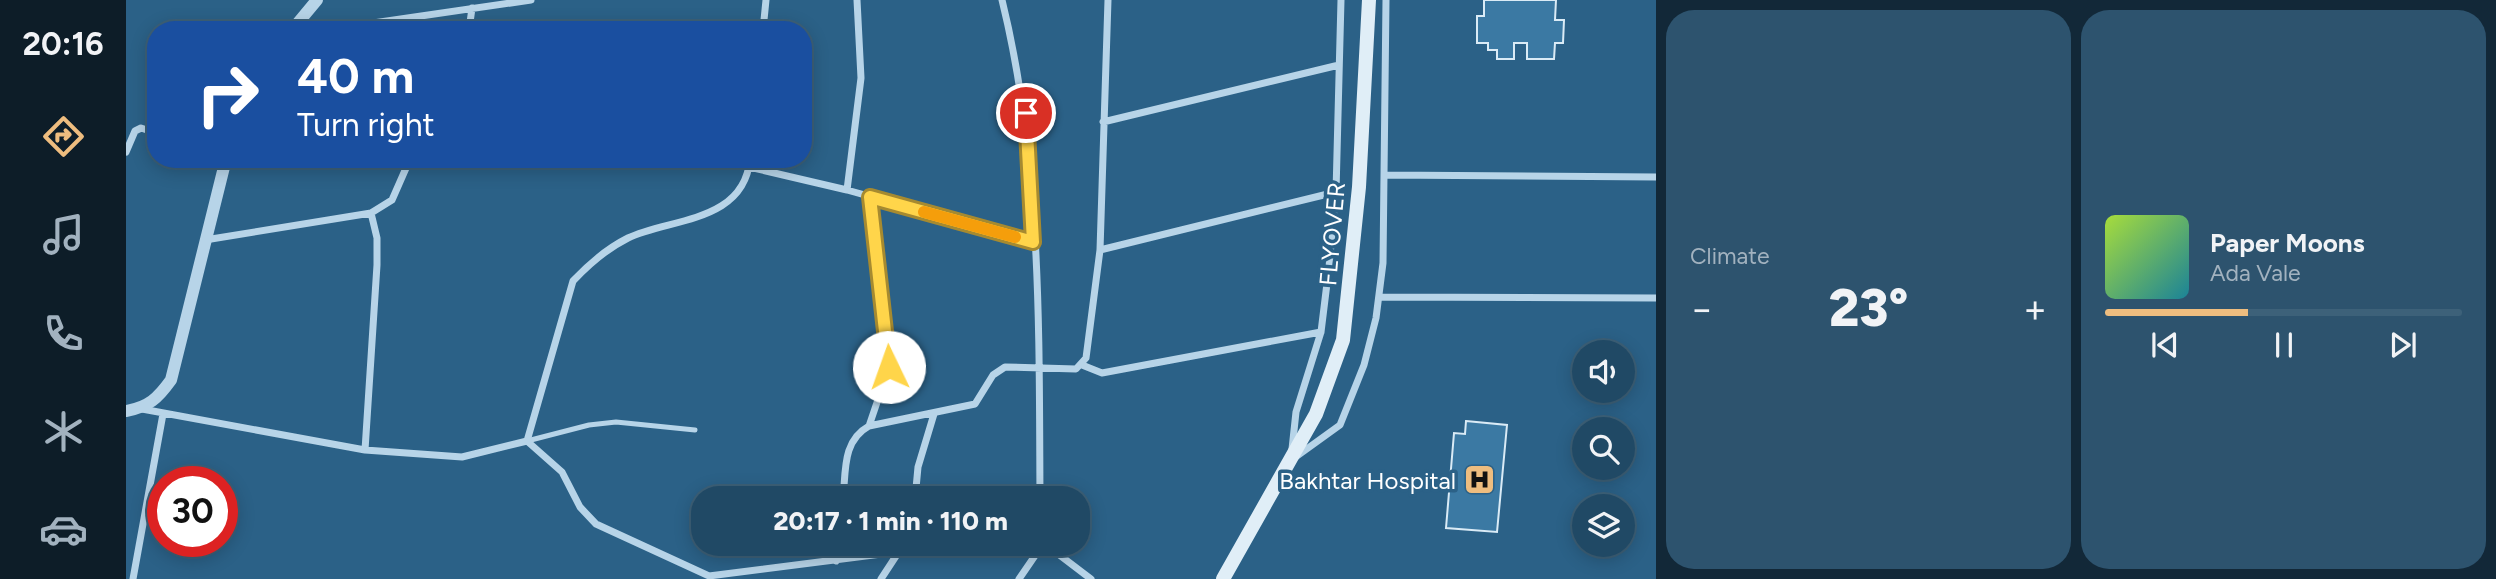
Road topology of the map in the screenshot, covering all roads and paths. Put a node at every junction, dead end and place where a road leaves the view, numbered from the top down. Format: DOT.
graph roads {
  1 [pos="317,0"];
  2 [pos="531,0"];
  3 [pos="766,0"];
  4 [pos="857,0"];
  5 [pos="1002,0"];
  6 [pos="1108,0"];
  7 [pos="1341,0"];
  8 [pos="1369,0"];
  9 [pos="1386,0"];
  10 [pos="472,8"];
  11 [pos="300,21"];
  12 [pos="385,21"];
  13 [pos="470,21"];
  14 [pos="764,21"];
  15 [pos="1339,65"];
  16 [pos="1103,122"];
  17 [pos="147,130"];
  18 [pos="126,152"];
  19 [pos="224,168"];
  20 [pos="406,168"];
  21 [pos="748,168"];
  22 [pos="768,168"];
  23 [pos="1385,175"];
  24 [pos="1656,177"];
  25 [pos="847,190"];
  26 [pos="1336,192"];
  27 [pos="870,197"];
  28 [pos="371,213"];
  29 [pos="205,240"];
  30 [pos="1033,242"];
  31 [pos="1100,250"];
  32 [pos="1380,297"];
  33 [pos="1656,298"];
  34 [pos="1321,332"];
  35 [pos="1082,365"];
  36 [pos="1039,368"];
  37 [pos="142,409"];
  38 [pos="126,411"];
  39 [pos="163,414"];
  40 [pos="934,414"];
  41 [pos="869,426"];
  42 [pos="695,430"];
  43 [pos="527,441"];
  44 [pos="365,450"];
  45 [pos="1291,460"];
  46 [pos="845,486"];
  47 [pos="916,486"];
  48 [pos="1040,486"];
  49 [pos="837,556"];
  50 [pos="875,556"];
  51 [pos="896,556"];
  52 [pos="1035,556"];
  53 [pos="1060,556"];
  54 [pos="836,561"];
  55 [pos="708,578"];
  56 [pos="133,579"];
  57 [pos="881,579"];
  58 [pos="1019,579"];
  59 [pos="1091,579"];
  60 [pos="1223,579"];
  1 -- 11 [label="street"];
  2 -- 10 [label="street"];
  3 -- 14 [label="street"];
  4 -- 25 [label="street"];
  5 -- 30 [label="street"];
  6 -- 16 [label="street"];
  7 -- 15 [label="street"];
  8 -- 45 [label="main road, FLYOVER"];
  9 -- 23 [label="street"];
  10 -- 12 [label="street"];
  10 -- 13 [label="street"];
  15 -- 16 [label="street"];
  15 -- 26 [label="street"];
  16 -- 31 [label="street"];
  17 -- 18 [label="street"];
  19 -- 29 [label="street"];
  20 -- 28 [label="street"];
  21 -- 43 [label="street"];
  22 -- 25 [label="street"];
  23 -- 24 [label="street"];
  23 -- 32 [label="street"];
  25 -- 27 [label="street"];
  26 -- 31 [label="street"];
  26 -- 34 [label="street"];
  27 -- 30 [label="street"];
  27 -- 41 [label="street"];
  28 -- 29 [label="street"];
  28 -- 44 [label="street"];
  29 -- 37 [label="street"];
  30 -- 36 [label="street"];
  31 -- 35 [label="street"];
  32 -- 33 [label="street"];
  32 -- 45 [label="street"];
  34 -- 35 [label="street"];
  34 -- 45 [label="street"];
  35 -- 36 [label="street"];
  36 -- 40 [label="street"];
  36 -- 48 [label="street"];
  37 -- 38 [label="street"];
  37 -- 39 [label="street"];
  39 -- 44 [label="street"];
  39 -- 56 [label="street"];
  40 -- 41 [label="street"];
  40 -- 47 [label="street"];
  41 -- 46 [label="street"];
  42 -- 43 [label="lane"];
  43 -- 44 [label="street"];
  43 -- 55 [label="street"];
  45 -- 60 [label="main road, FLYOVER"];
  49 -- 54 [label="street"];
  50 -- 54 [label="street"];
  51 -- 57 [label="street"];
  52 -- 58 [label="street"];
  53 -- 59 [label="street"];
  54 -- 55 [label="street"];
}
